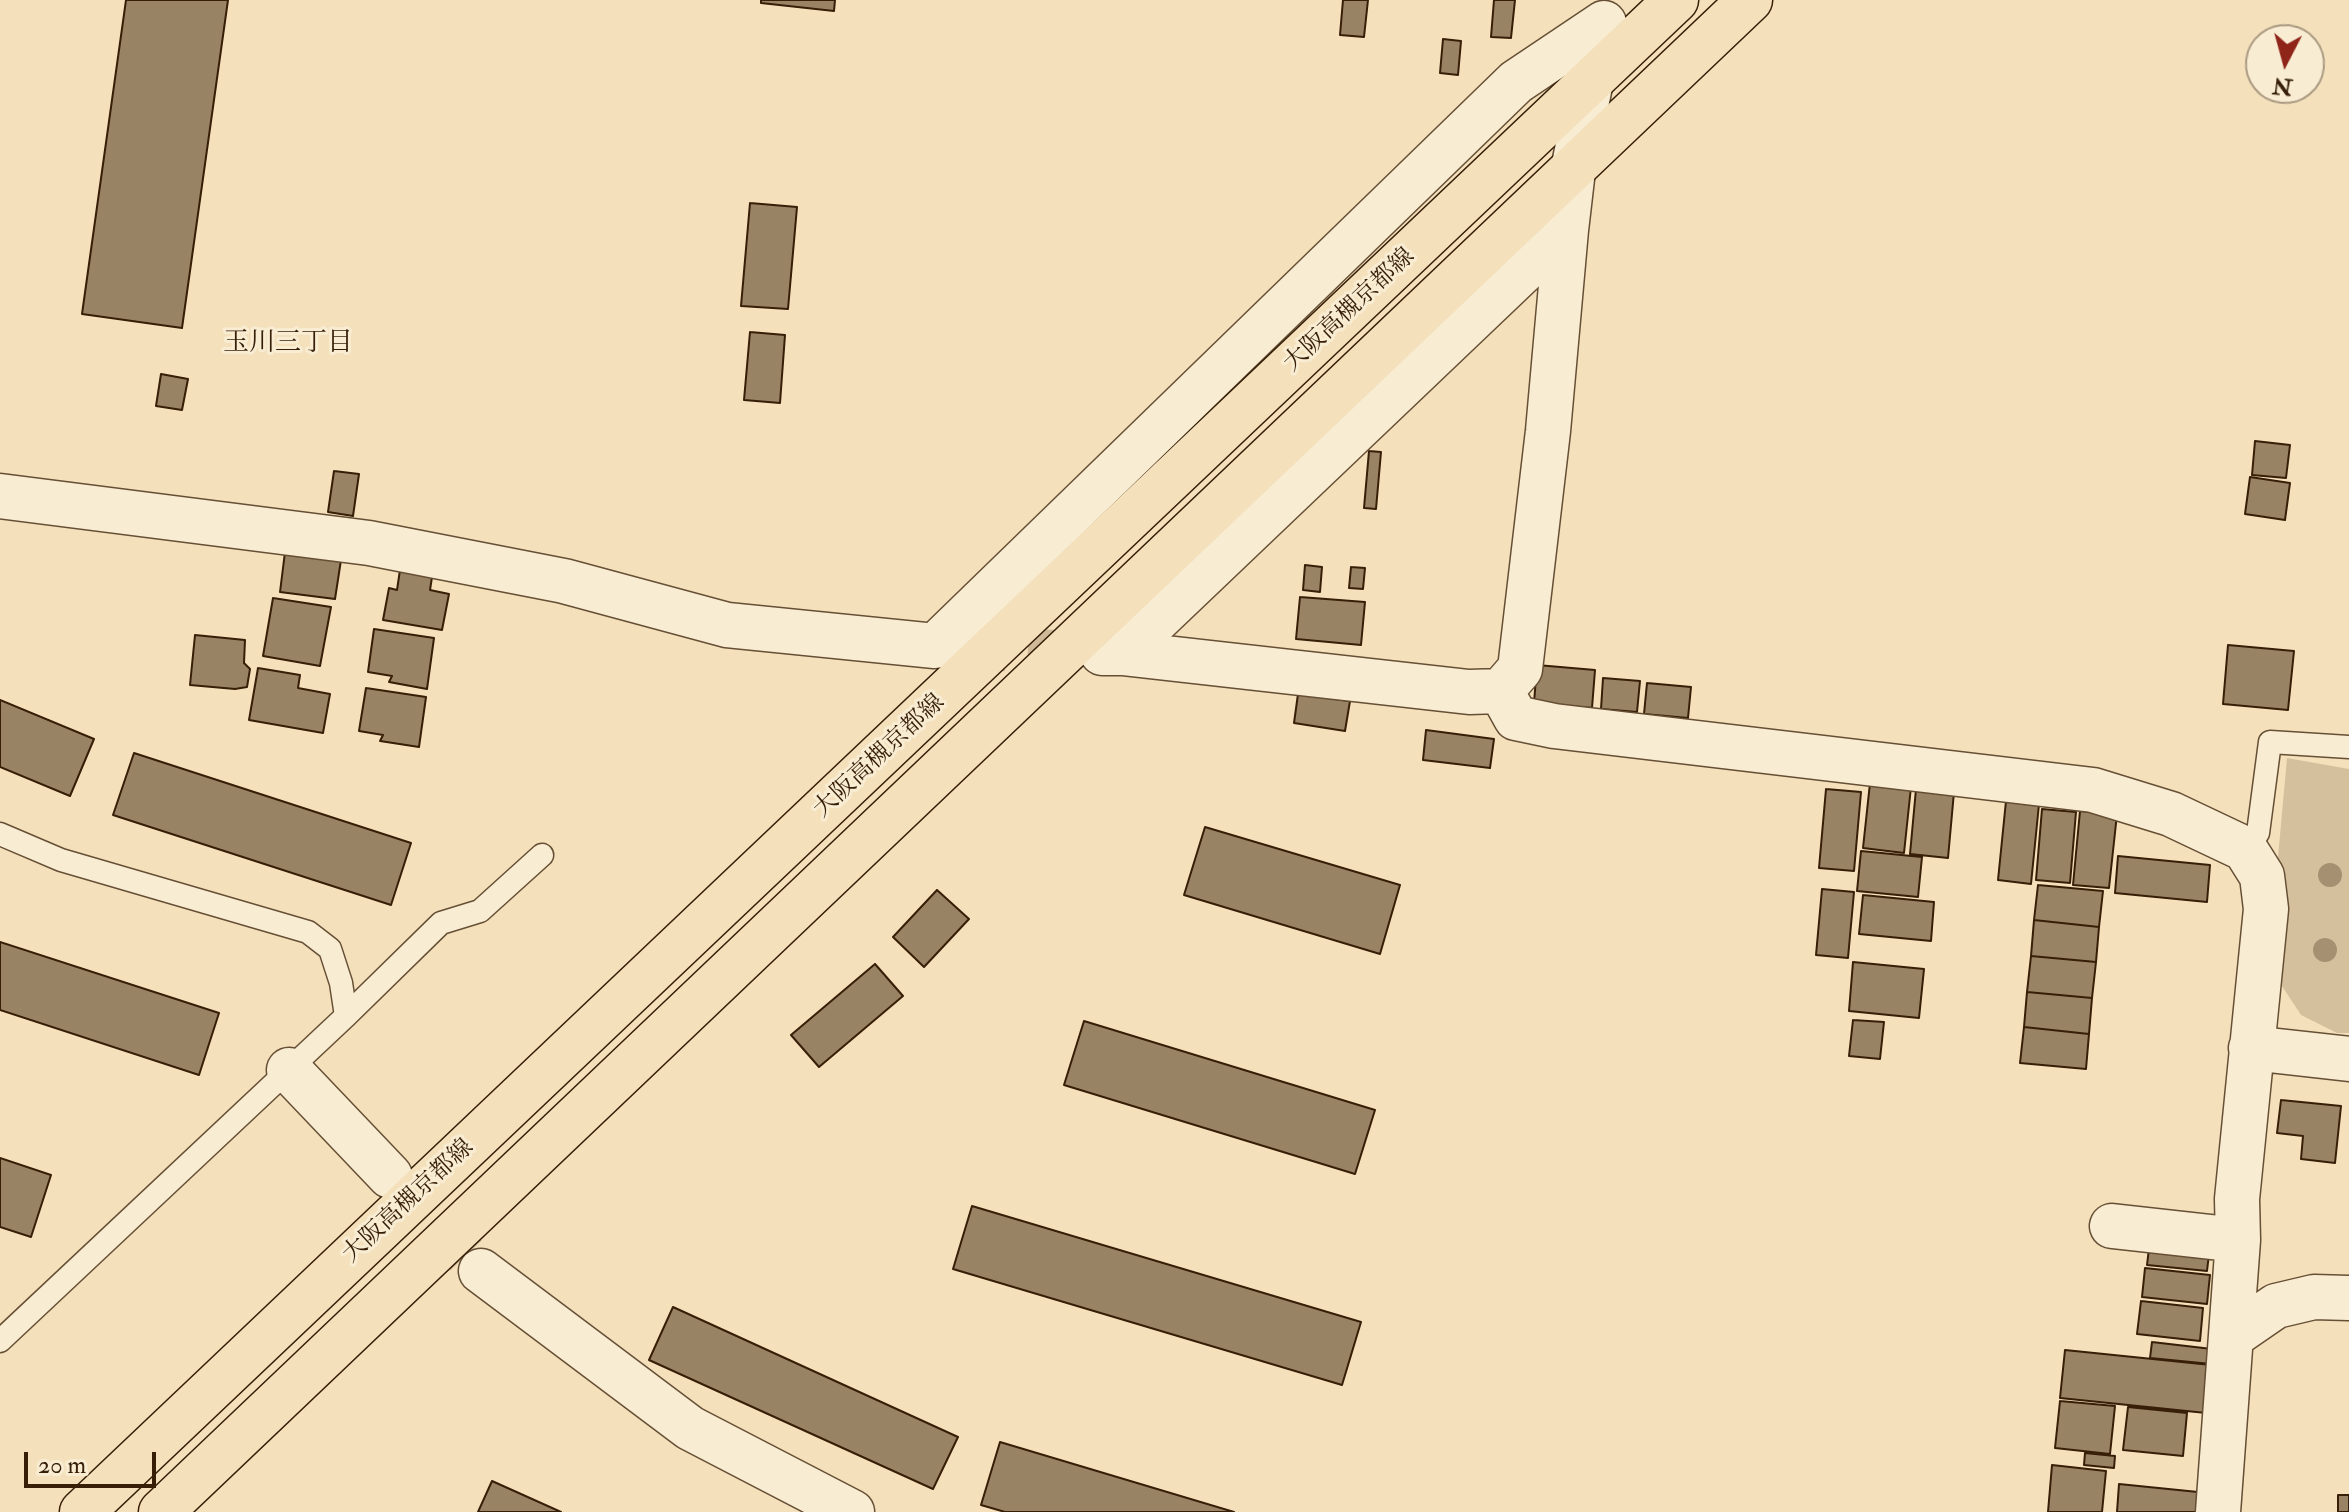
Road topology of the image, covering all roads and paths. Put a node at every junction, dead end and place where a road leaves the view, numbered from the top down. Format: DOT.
graph roads {
  1 [pos="1676,0"];
  2 [pos="1750,0"];
  3 [pos="1606,11"];
  4 [pos="1590,84"];
  5 [pos="1573,170"];
  6 [pos="1566,230"];
  7 [pos="0,496"];
  8 [pos="1501,691"];
  9 [pos="2349,747"];
  10 [pos="0,834"];
  11 [pos="2245,849"];
  12 [pos="542,855"];
  13 [pos="346,1016"];
  14 [pos="2251,1048"];
  15 [pos="2349,1059"];
  16 [pos="289,1070"];
  17 [pos="390,1176"];
  18 [pos="2112,1226"];
  19 [pos="2238,1240"];
  20 [pos="481,1271"];
  21 [pos="2349,1298"];
  22 [pos="2231,1337"];
  23 [pos="0,1341"];
  24 [pos="82,1512"];
  25 [pos="161,1512"];
  26 [pos="852,1512"];
  27 [pos="2218,1512"];
  1 -- 4 [label="main road, 大阪高槻京都線"];
  2 -- 5 [label="main road"];
  3 -- 4 [label="street"];
  3 -- 7 [label="street"];
  4 -- 5 [label="street"];
  4 -- 24 [label="main road, 大阪高槻京都線"];
  5 -- 6 [label="street"];
  5 -- 25 [label="main road"];
  6 -- 8 [label="street"];
  6 -- 8 [label="street"];
  8 -- 11 [label="street"];
  9 -- 11 [label="lane"];
  10 -- 13 [label="lane"];
  11 -- 14 [label="street"];
  12 -- 13 [label="lane"];
  13 -- 16 [label="lane"];
  14 -- 15 [label="street"];
  14 -- 19 [label="street"];
  16 -- 17 [label="street"];
  16 -- 23 [label="lane"];
  18 -- 19 [label="street"];
  19 -- 22 [label="street"];
  20 -- 26 [label="street"];
  21 -- 22 [label="street"];
  22 -- 27 [label="street"];
}
